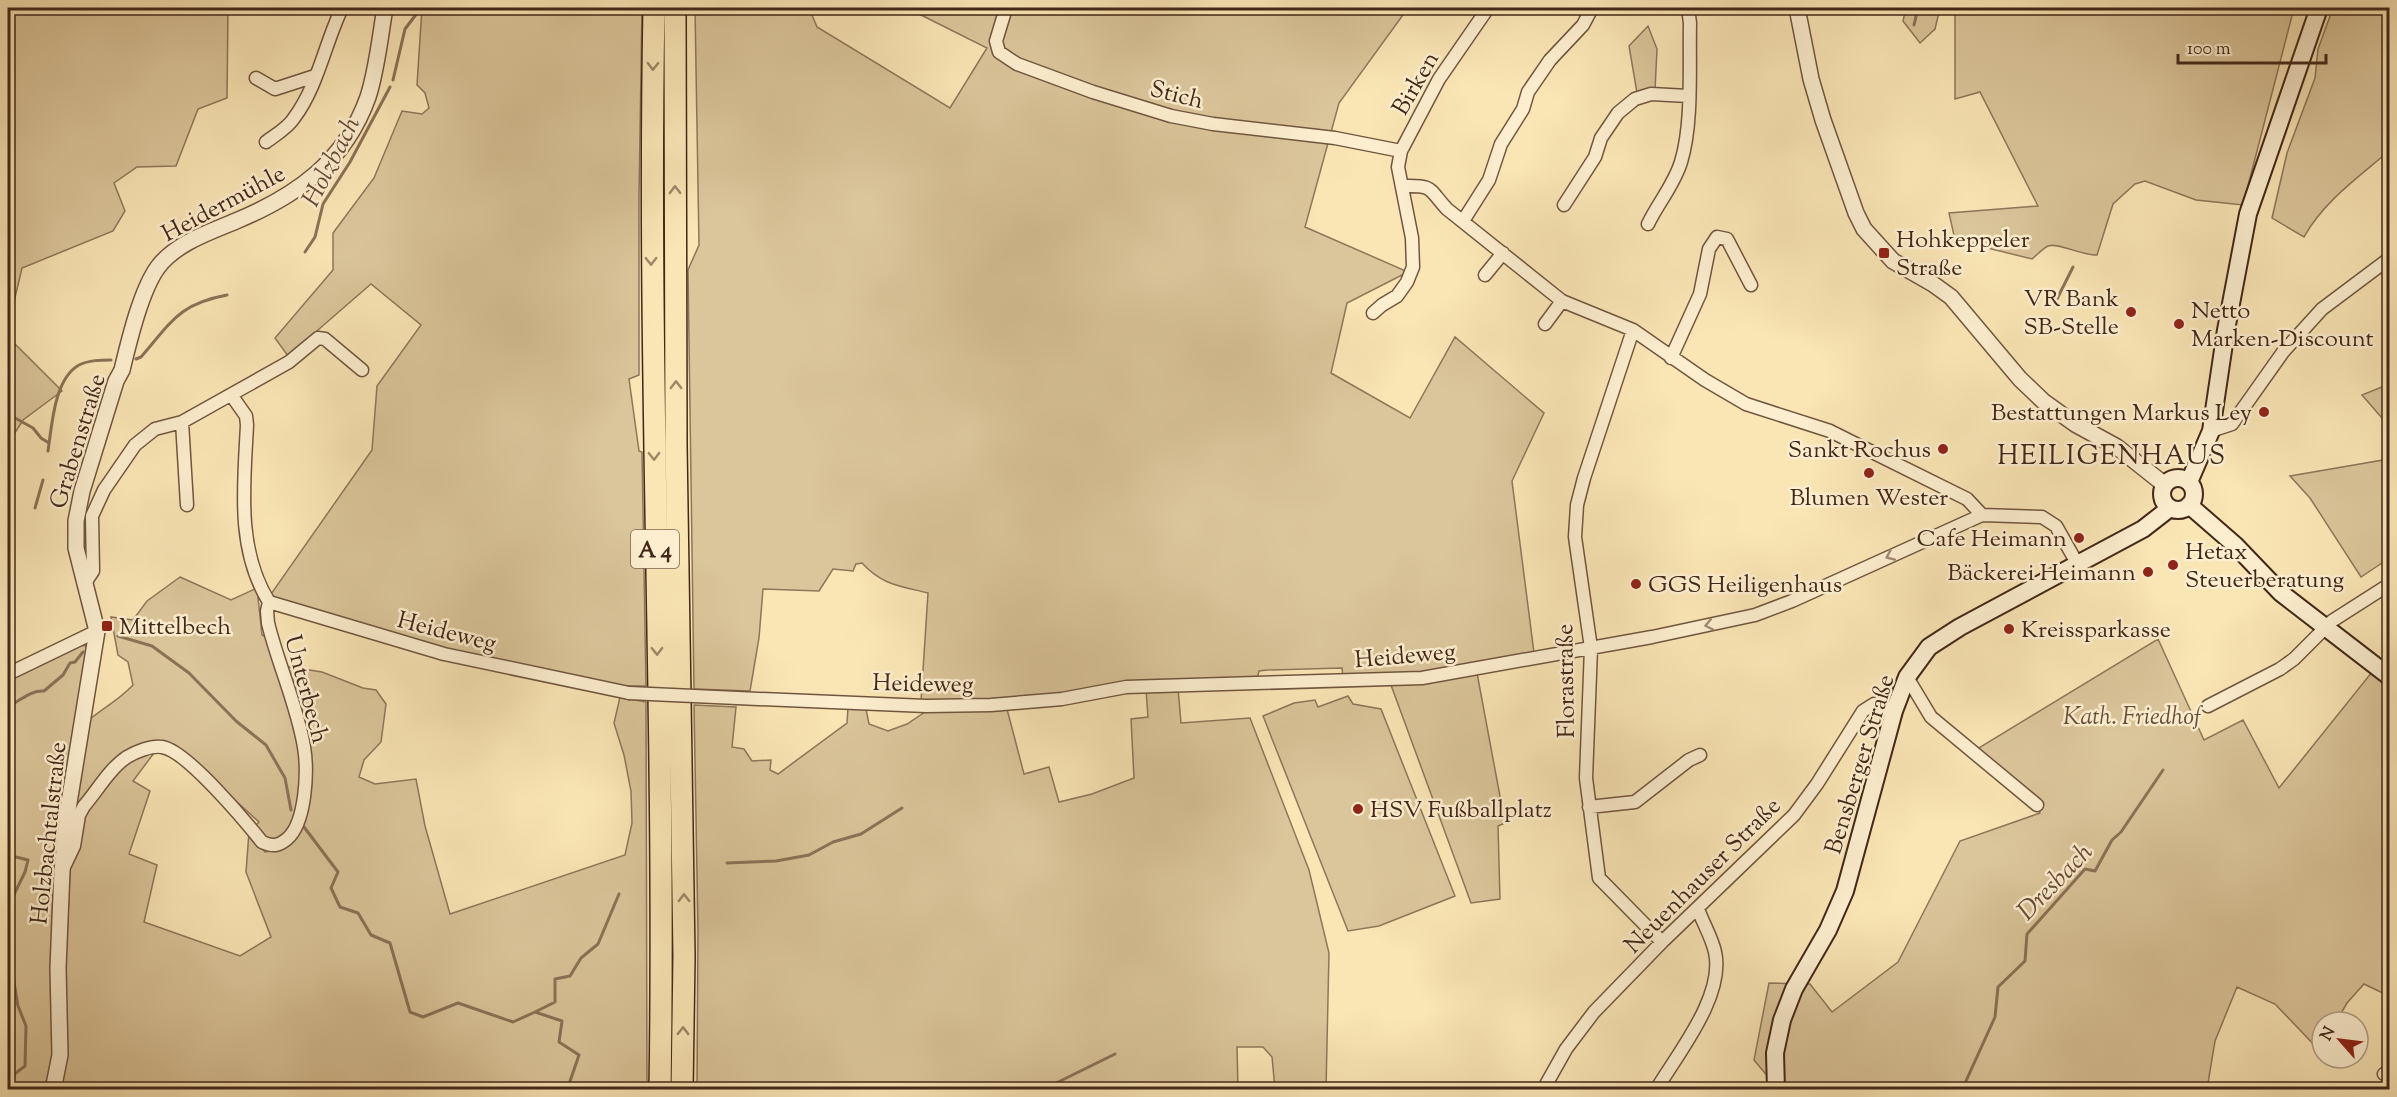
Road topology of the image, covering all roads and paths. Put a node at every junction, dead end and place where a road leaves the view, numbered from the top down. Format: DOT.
graph roads {
  1 [pos="342,8"];
  2 [pos="385,8"];
  3 [pos="654,8"];
  4 [pos="675,8"];
  5 [pos="1006,8"];
  6 [pos="1488,8"];
  7 [pos="1592,8"];
  8 [pos="1688,8"];
  9 [pos="1797,8"];
  10 [pos="2319,8"];
  11 [pos="315,76"];
  12 [pos="256,78"];
  13 [pos="1688,96"];
  14 [pos="266,142"];
  15 [pos="1401,152"];
  16 [pos="1403,186"];
  17 [pos="1564,205"];
  18 [pos="1463,221"];
  19 [pos="1648,224"];
  20 [pos="1503,253"];
  21 [pos="2390,258"];
  22 [pos="1485,275"];
  23 [pos="1751,285"];
  24 [pos="1562,301"];
  25 [pos="1373,314"];
  26 [pos="1545,324"];
  27 [pos="1633,330"];
  28 [pos="128,347"];
  29 [pos="1671,358"];
  30 [pos="362,370"];
  31 [pos="232,396"];
  32 [pos="182,422"];
  33 [pos="2211,431"];
  34 [pos="2189,482"];
  35 [pos="2165,485"];
  36 [pos="187,505"];
  37 [pos="2189,505"];
  38 [pos="2170,508"];
  39 [pos="1982,514"];
  40 [pos="2078,565"];
  41 [pos="85,583"];
  42 [pos="2390,584"];
  43 [pos="267,599"];
  44 [pos="2325,628"];
  45 [pos="97,631"];
  46 [pos="1591,648"];
  47 [pos="8,674"];
  48 [pos="1907,677"];
  49 [pos="2390,677"];
  50 [pos="2208,706"];
  51 [pos="1894,711"];
  52 [pos="1700,755"];
  53 [pos="2037,805"];
  54 [pos="1589,807"];
  55 [pos="62,871"];
  56 [pos="1698,909"];
  57 [pos="1662,942"];
  58 [pos="53,1089"];
  59 [pos="660,1089"];
  60 [pos="682,1089"];
  61 [pos="1543,1089"];
  62 [pos="1656,1089"];
  63 [pos="1776,1089"];
  1 -- 11 [label="street"];
  2 -- 28 [label="street, Heidermühle"];
  3 -- 59 [label="highway, A 4, one-way"];
  60 -- 4 [label="highway, A 4, one-way"];
  5 -- 15 [label="street, Stich"];
  6 -- 15 [label="street, Birken"];
  7 -- 18 [label="street"];
  8 -- 13 [label="street"];
  9 -- 35 [label="street"];
  10 -- 33 [label="main road"];
  11 -- 12 [label="street"];
  11 -- 14 [label="street"];
  13 -- 17 [label="street"];
  13 -- 19 [label="street"];
  15 -- 16 [label="street, Birken"];
  16 -- 18 [label="street"];
  16 -- 25 [label="street, Birken"];
  18 -- 20 [label="street"];
  20 -- 22 [label="street"];
  20 -- 24 [label="street"];
  21 -- 33 [label="street"];
  23 -- 29 [label="street"];
  24 -- 26 [label="street"];
  24 -- 27 [label="street"];
  27 -- 29 [label="street"];
  27 -- 46 [label="street, Florastraße"];
  28 -- 41 [label="street, Grabenstraße"];
  29 -- 39 [label="street"];
  30 -- 31 [label="street"];
  31 -- 32 [label="street"];
  31 -- 43 [label="street"];
  32 -- 36 [label="street"];
  32 -- 41 [label="street"];
  33 -- 34 [label="main road"];
  34 -- 35 [label="main road"];
  34 -- 37 [label="main road"];
  35 -- 38 [label="main road"];
  37 -- 38 [label="main road"];
  37 -- 44 [label="main road"];
  38 -- 40 [label="main road, Bensberger Straße"];
  39 -- 40 [label="street"];
  39 -- 46 [label="street, Heideweg, one-way"];
  40 -- 48 [label="main road, Bensberger Straße"];
  41 -- 45 [label="street, Holzbachtalstraße"];
  42 -- 44 [label="street"];
  43 -- 46 [label="street, Heideweg, bridge"];
  43 -- 55 [label="street, Unterbech"];
  44 -- 49 [label="main road"];
  44 -- 50 [label="street"];
  45 -- 47 [label="street"];
  45 -- 55 [label="street, Holzbachtalstraße"];
  46 -- 54 [label="street, Florastraße"];
  48 -- 51 [label="main road, Bensberger Straße"];
  48 -- 53 [label="street"];
  51 -- 56 [label="street, Neuenhauser Straße"];
  51 -- 63 [label="main road, Bensberger Straße"];
  52 -- 54 [label="street"];
  54 -- 57 [label="street, Florastraße"];
  55 -- 58 [label="street, Holzbachtalstraße"];
  56 -- 57 [label="street, Neuenhauser Straße"];
  56 -- 62 [label="street"];
  57 -- 61 [label="street, Neuenhauser Straße"];
}
